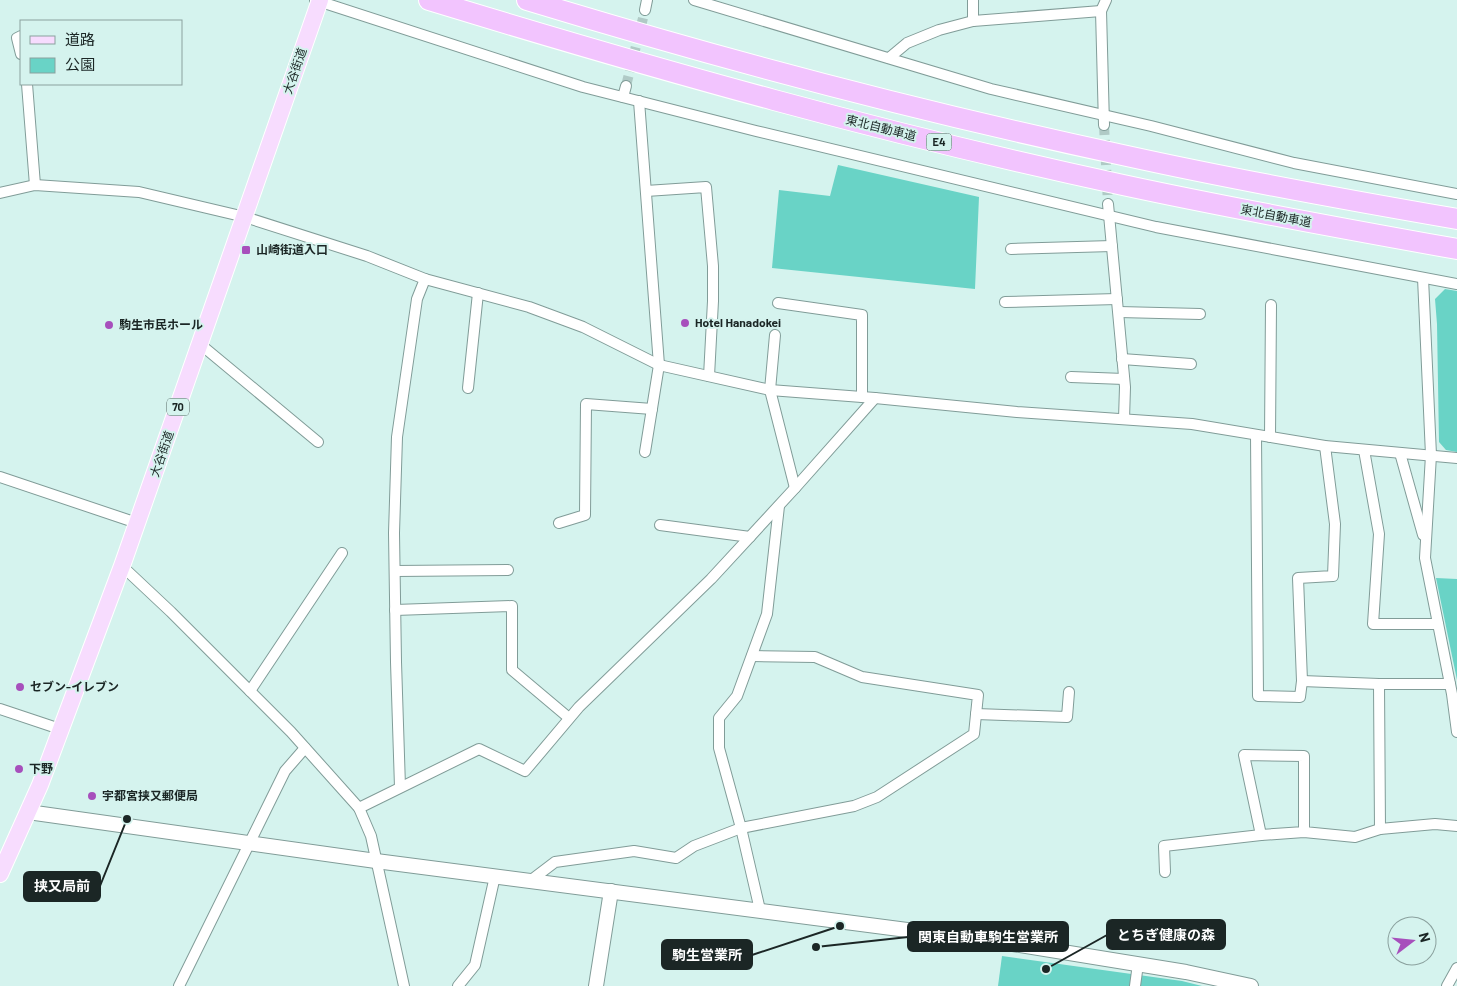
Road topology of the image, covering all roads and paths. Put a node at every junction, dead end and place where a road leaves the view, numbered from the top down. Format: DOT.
graph roads {
  1 [pos="319,0"];
  2 [pos="429,0"];
  3 [pos="527,0"];
  4 [pos="694,0"];
  5 [pos="973,0"];
  6 [pos="1106,0"];
  7 [pos="1101,11"];
  8 [pos="973,22"];
  9 [pos="20,36"];
  10 [pos="20,50"];
  11 [pos="889,58"];
  12 [pos="27,85"];
  13 [pos="626,86"];
  14 [pos="623,97"];
  15 [pos="639,101"];
  16 [pos="1104,120"];
  17 [pos="35,185"];
  18 [pos="646,191"];
  19 [pos="0,192"];
  20 [pos="1457,194"];
  21 [pos="1108,204"];
  22 [pos="1109,216"];
  23 [pos="245,217"];
  24 [pos="1457,219"];
  25 [pos="1112,246"];
  26 [pos="1010,249"];
  27 [pos="1457,249"];
  28 [pos="1423,278"];
  29 [pos="425,279"];
  30 [pos="1457,284"];
  31 [pos="478,293"];
  32 [pos="1117,299"];
  33 [pos="1005,302"];
  34 [pos="778,303"];
  35 [pos="1271,305"];
  36 [pos="1118,312"];
  37 [pos="1200,314"];
  38 [pos="775,335"];
  39 [pos="200,344"];
  40 [pos="1122,359"];
  41 [pos="1191,364"];
  42 [pos="659,365"];
  43 [pos="709,376"];
  44 [pos="1071,377"];
  45 [pos="1124,379"];
  46 [pos="468,388"];
  47 [pos="770,390"];
  48 [pos="862,397"];
  49 [pos="874,398"];
  50 [pos="652,409"];
  51 [pos="1124,419"];
  52 [pos="1256,435"];
  53 [pos="1270,437"];
  54 [pos="318,442"];
  55 [pos="1324,446"];
  56 [pos="1364,450"];
  57 [pos="645,452"];
  58 [pos="1400,453"];
  59 [pos="1430,455"];
  60 [pos="1457,458"];
  61 [pos="0,477"];
  62 [pos="795,488"];
  63 [pos="779,506"];
  64 [pos="137,523"];
  65 [pos="559,523"];
  66 [pos="660,525"];
  67 [pos="750,537"];
  68 [pos="1425,543"];
  69 [pos="342,553"];
  70 [pos="122,566"];
  71 [pos="508,570"];
  72 [pos="395,571"];
  73 [pos="395,610"];
  74 [pos="1438,624"];
  75 [pos="752,656"];
  76 [pos="1302,681"];
  77 [pos="1380,684"];
  78 [pos="1450,684"];
  79 [pos="250,691"];
  80 [pos="1069,692"];
  81 [pos="0,709"];
  82 [pos="976,714"];
  83 [pos="569,718"];
  84 [pos="60,729"];
  85 [pos="1457,732"];
  86 [pos="305,748"];
  87 [pos="400,787"];
  88 [pos="359,808"];
  89 [pos="28,812"];
  90 [pos="1457,826"];
  91 [pos="740,828"];
  92 [pos="1380,829"];
  93 [pos="1304,832"];
  94 [pos="1261,835"];
  95 [pos="250,843"];
  96 [pos="376,861"];
  97 [pos="1165,872"];
  98 [pos="0,874"];
  99 [pos="495,876"];
  100 [pos="530,881"];
  101 [pos="611,891"];
  102 [pos="760,910"];
  103 [pos="1138,964"];
  104 [pos="1457,968"];
  105 [pos="179,986"];
  106 [pos="404,986"];
  107 [pos="458,986"];
  108 [pos="596,986"];
  109 [pos="1135,986"];
  110 [pos="1250,986"];
  111 [pos="1446,986"];
  1 -- 14 [label="street"];
  1 -- 23 [label="main road, 大谷街道 / 70"];
  2 -- 27 [label="highway, 東北自動車道 / E4"];
  3 -- 24 [label="highway, E4"];
  4 -- 11 [label="street"];
  5 -- 8 [label="street"];
  6 -- 7 [label="street"];
  7 -- 8 [label="street"];
  7 -- 16 [label="street"];
  8 -- 11 [label="street"];
  9 -- 10 [label="street"];
  11 -- 16 [label="street"];
  12 -- 17 [label="street"];
  13 -- 14 [label="street"];
  14 -- 15 [label="street"];
  15 -- 18 [label="street"];
  15 -- 22 [label="street"];
  16 -- 20 [label="street"];
  17 -- 19 [label="street"];
  17 -- 23 [label="street"];
  18 -- 42 [label="street"];
  18 -- 43 [label="street"];
  21 -- 22 [label="street"];
  22 -- 25 [label="street"];
  22 -- 28 [label="street"];
  23 -- 29 [label="street"];
  23 -- 39 [label="main road, 大谷街道 / 70"];
  25 -- 26 [label="street"];
  25 -- 32 [label="street"];
  28 -- 30 [label="street"];
  28 -- 59 [label="street"];
  29 -- 31 [label="street"];
  29 -- 72 [label="street"];
  31 -- 42 [label="street"];
  31 -- 46 [label="street"];
  32 -- 33 [label="street"];
  32 -- 36 [label="street"];
  34 -- 48 [label="street"];
  35 -- 53 [label="street"];
  36 -- 37 [label="street"];
  36 -- 40 [label="street"];
  38 -- 47 [label="street"];
  39 -- 54 [label="street"];
  39 -- 64 [label="main road, 大谷街道 / 70"];
  40 -- 41 [label="street"];
  40 -- 45 [label="street"];
  42 -- 43 [label="street"];
  42 -- 50 [label="street"];
  43 -- 47 [label="street"];
  44 -- 45 [label="street"];
  45 -- 51 [label="street"];
  47 -- 48 [label="street"];
  47 -- 62 [label="street"];
  48 -- 49 [label="street"];
  49 -- 51 [label="street"];
  49 -- 62 [label="street"];
  50 -- 57 [label="street"];
  50 -- 65 [label="street"];
  51 -- 52 [label="street"];
  52 -- 53 [label="street"];
  52 -- 76 [label="street"];
  53 -- 55 [label="street"];
  55 -- 56 [label="street"];
  55 -- 76 [label="street"];
  56 -- 58 [label="street"];
  56 -- 74 [label="street"];
  58 -- 59 [label="street"];
  58 -- 68 [label="street"];
  59 -- 60 [label="street"];
  59 -- 68 [label="street"];
  61 -- 64 [label="street"];
  62 -- 63 [label="street"];
  63 -- 67 [label="street"];
  63 -- 75 [label="street"];
  64 -- 70 [label="main road, 大谷街道 / 70"];
  66 -- 67 [label="street"];
  67 -- 83 [label="street"];
  68 -- 74 [label="street"];
  69 -- 79 [label="street"];
  70 -- 79 [label="street"];
  70 -- 84 [label="main road, 大谷街道 / 70"];
  71 -- 72 [label="street"];
  72 -- 73 [label="street"];
  73 -- 83 [label="street"];
  73 -- 87 [label="street"];
  74 -- 78 [label="street"];
  75 -- 82 [label="street"];
  75 -- 91 [label="street"];
  76 -- 77 [label="street"];
  77 -- 78 [label="street"];
  77 -- 92 [label="street"];
  78 -- 85 [label="street"];
  79 -- 86 [label="street"];
  80 -- 82 [label="street"];
  81 -- 84 [label="street"];
  82 -- 91 [label="street"];
  83 -- 87 [label="street"];
  84 -- 89 [label="main road, 大谷街道 / 70"];
  86 -- 88 [label="street"];
  86 -- 95 [label="street"];
  87 -- 88 [label="street"];
  88 -- 96 [label="street"];
  89 -- 95 [label="street"];
  89 -- 98 [label="main road, 大谷街道 / 70"];
  90 -- 92 [label="street"];
  91 -- 100 [label="street"];
  91 -- 102 [label="street"];
  92 -- 93 [label="street"];
  93 -- 94 [label="street"];
  93 -- 94 [label="street"];
  94 -- 97 [label="street"];
  95 -- 96 [label="street"];
  95 -- 105 [label="street"];
  96 -- 99 [label="street"];
  96 -- 106 [label="street"];
  99 -- 100 [label="street"];
  99 -- 107 [label="street"];
  100 -- 101 [label="street"];
  101 -- 102 [label="street"];
  101 -- 108 [label="street"];
  102 -- 103 [label="street"];
  103 -- 109 [label="street"];
  103 -- 110 [label="street"];
  104 -- 111 [label="street"];
}
